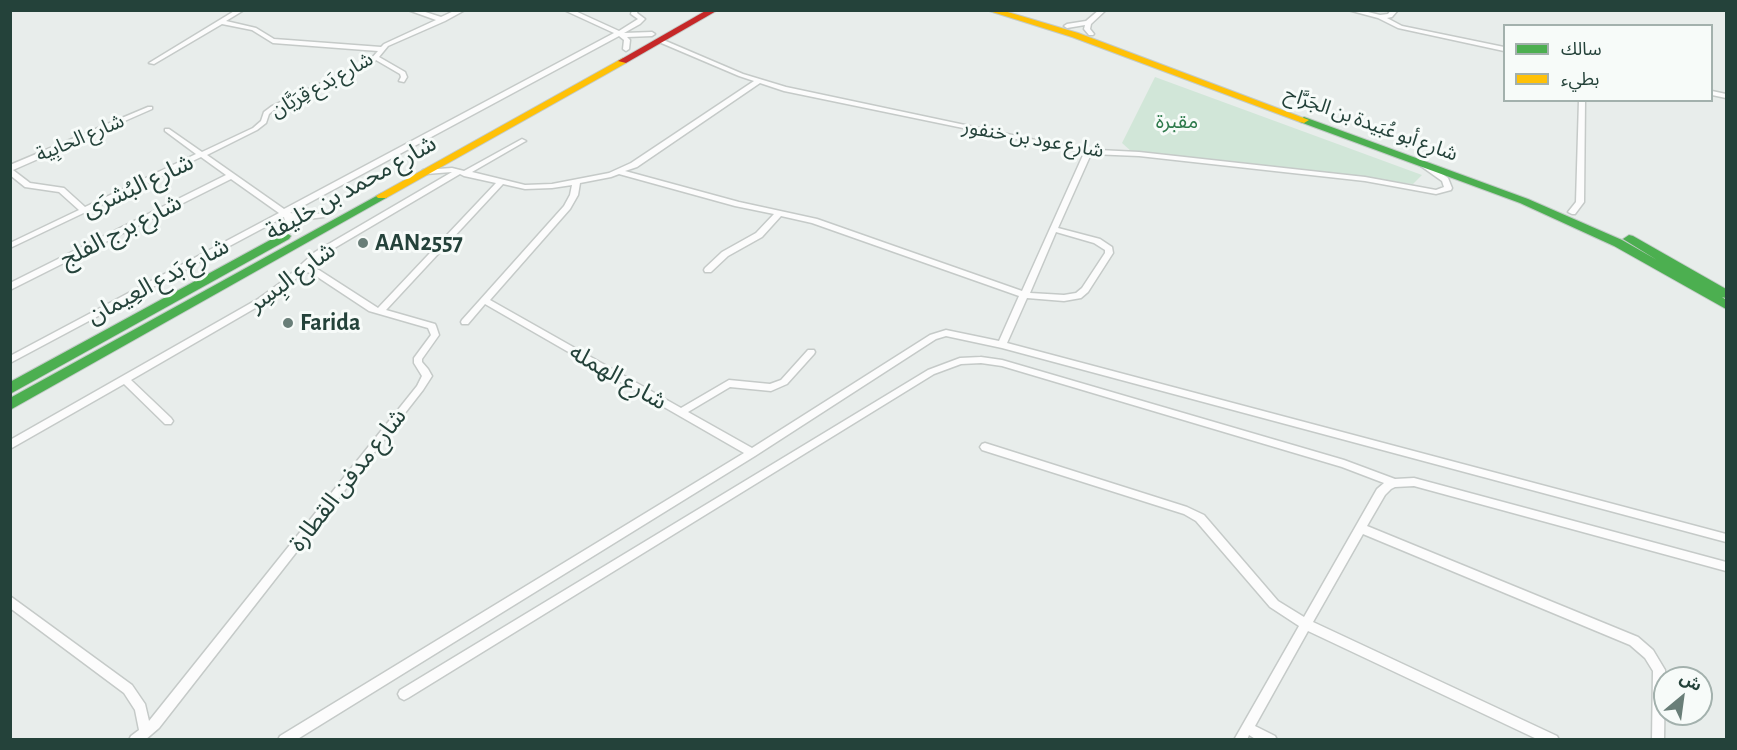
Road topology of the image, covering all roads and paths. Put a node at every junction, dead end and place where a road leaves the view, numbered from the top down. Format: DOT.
graph roads {
  1 [pos="241,10"];
  2 [pos="411,10"];
  3 [pos="462,10"];
  4 [pos="567,10"];
  5 [pos="635,10"];
  6 [pos="694,10"];
  7 [pos="714,10"];
  8 [pos="990,10"];
  9 [pos="1015,10"];
  10 [pos="1103,10"];
  11 [pos="1351,10"];
  12 [pos="1395,10"];
  13 [pos="1380,17"];
  14 [pos="442,20"];
  15 [pos="222,22"];
  16 [pos="1090,29"];
  17 [pos="620,33"];
  18 [pos="656,37"];
  19 [pos="382,49"];
  20 [pos="626,49"];
  21 [pos="1503,49"];
  22 [pos="377,58"];
  23 [pos="152,63"];
  24 [pos="402,81"];
  25 [pos="759,81"];
  26 [pos="1582,102"];
  27 [pos="150,108"];
  28 [pos="264,122"];
  29 [pos="167,130"];
  30 [pos="522,141"];
  31 [pos="1088,152"];
  32 [pos="202,155"];
  33 [pos="455,155"];
  34 [pos="1420,162"];
  35 [pos="10,170"];
  36 [pos="619,172"];
  37 [pos="423,173"];
  38 [pos="462,173"];
  39 [pos="231,176"];
  40 [pos="576,182"];
  41 [pos="500,183"];
  42 [pos="84,211"];
  43 [pos="1572,212"];
  44 [pos="778,213"];
  45 [pos="285,214"];
  46 [pos="324,215"];
  47 [pos="1053,229"];
  48 [pos="281,239"];
  49 [pos="10,246"];
  50 [pos="302,267"];
  51 [pos="708,270"];
  52 [pos="10,287"];
  53 [pos="1726,294"];
  54 [pos="1024,295"];
  55 [pos="484,300"];
  56 [pos="1726,304"];
  57 [pos="379,312"];
  58 [pos="465,322"];
  59 [pos="1002,345"];
  60 [pos="811,352"];
  61 [pos="10,360"];
  62 [pos="124,379"];
  63 [pos="10,389"];
  64 [pos="10,405"];
  65 [pos="681,412"];
  66 [pos="168,421"];
  67 [pos="10,445"];
  68 [pos="985,447"];
  69 [pos="752,453"];
  70 [pos="1395,483"];
  71 [pos="1360,528"];
  72 [pos="1726,538"];
  73 [pos="1726,566"];
  74 [pos="10,601"];
  75 [pos="1307,625"];
  76 [pos="404,694"];
  77 [pos="1247,728"];
  78 [pos="140,736"];
  79 [pos="1551,739"];
  80 [pos="284,740"];
  81 [pos="1240,740"];
  82 [pos="1271,740"];
  83 [pos="1658,740"];
  1 -- 15 [label="street"];
  2 -- 14 [label="street"];
  3 -- 14 [label="street"];
  4 -- 17 [label="street"];
  5 -- 17 [label="street, شارع بَدع العِيمان"];
  6 -- 18 [label="main road, شارع محمد بن خليفة"];
  7 -- 18 [label="main road, شارع محمد بن خليفة"];
  8 -- 34 [label="main road, شارع أبو عُبَيدة بن الجَرَّاح"];
  9 -- 16 [label="main road, شارع أبو عُبَيدة بن الجَرَّاح"];
  10 -- 16 [label="street"];
  11 -- 13 [label="street"];
  12 -- 13 [label="street"];
  13 -- 21 [label="street"];
  14 -- 19 [label="street"];
  15 -- 19 [label="street"];
  15 -- 23 [label="street"];
  16 -- 43 [label="main road, شارع أبو عُبَيدة بن الجَرَّاح"];
  17 -- 18 [label="street"];
  17 -- 20 [label="street"];
  17 -- 45 [label="street, شارع بَدع العِيمان"];
  18 -- 20 [label="main road, شارع محمد بن خليفة"];
  18 -- 25 [label="street, شارع عود بن خنفور"];
  18 -- 33 [label="main road, شارع محمد بن خليفة"];
  19 -- 22 [label="street, شارع بَدع قِرَيَّان"];
  20 -- 46 [label="main road, شارع محمد بن خليفة"];
  22 -- 24 [label="street"];
  22 -- 28 [label="street, شارع بَدع قِرَيَّان"];
  25 -- 31 [label="street, شارع عود بن خنفور"];
  25 -- 36 [label="street"];
  26 -- 43 [label="street"];
  27 -- 35 [label="street, شارع الحابِية"];
  28 -- 32 [label="street, شارع البُشرَى"];
  29 -- 32 [label="street"];
  30 -- 38 [label="street, شارع البِسِر"];
  31 -- 34 [label="street, شارع عود بن خنفور"];
  31 -- 47 [label="street"];
  32 -- 39 [label="street"];
  32 -- 42 [label="street, شارع البُشرَى"];
  33 -- 37 [label="main road, شارع محمد بن خليفة"];
  33 -- 38 [label="street"];
  34 -- 56 [label="main road, شارع أبو عُبَيدة بن الجَرَّاح"];
  35 -- 42 [label="street"];
  36 -- 40 [label="street"];
  36 -- 44 [label="street"];
  37 -- 38 [label="street"];
  37 -- 64 [label="main road, شارع محمد بن خليفة"];
  38 -- 41 [label="street"];
  38 -- 50 [label="street, شارع البِسِر"];
  39 -- 45 [label="street"];
  39 -- 52 [label="street, شارع برج الفلج"];
  40 -- 41 [label="street"];
  40 -- 55 [label="street"];
  41 -- 57 [label="street"];
  42 -- 49 [label="street, شارع البُشرَى"];
  43 -- 53 [label="main road, شارع أبو عُبَيدة بن الجَرَّاح"];
  44 -- 51 [label="street"];
  44 -- 54 [label="street"];
  45 -- 46 [label="street"];
  45 -- 48 [label="street"];
  45 -- 61 [label="street, شارع بَدع العِيمان"];
  46 -- 48 [label="main road, شارع محمد بن خليفة"];
  47 -- 54 [label="street"];
  47 -- 54 [label="street"];
  48 -- 63 [label="main road, شارع محمد بن خليفة"];
  50 -- 57 [label="street, شارع مدفن القطارة"];
  50 -- 62 [label="street, شارع البِسِر"];
  54 -- 59 [label="street"];
  55 -- 58 [label="street"];
  55 -- 65 [label="street, شارع الهمله"];
  57 -- 78 [label="street, شارع مدفن القطارة"];
  59 -- 69 [label="street"];
  59 -- 72 [label="street"];
  60 -- 65 [label="street"];
  62 -- 66 [label="street"];
  62 -- 67 [label="street, شارع البِسِر"];
  65 -- 69 [label="street, شارع الهمله"];
  68 -- 75 [label="street"];
  69 -- 80 [label="street"];
  70 -- 71 [label="street"];
  70 -- 73 [label="street"];
  70 -- 76 [label="street"];
  71 -- 75 [label="street"];
  71 -- 83 [label="street"];
  74 -- 78 [label="street"];
  75 -- 77 [label="street"];
  75 -- 79 [label="street"];
  77 -- 81 [label="street"];
  77 -- 82 [label="street"];
}
